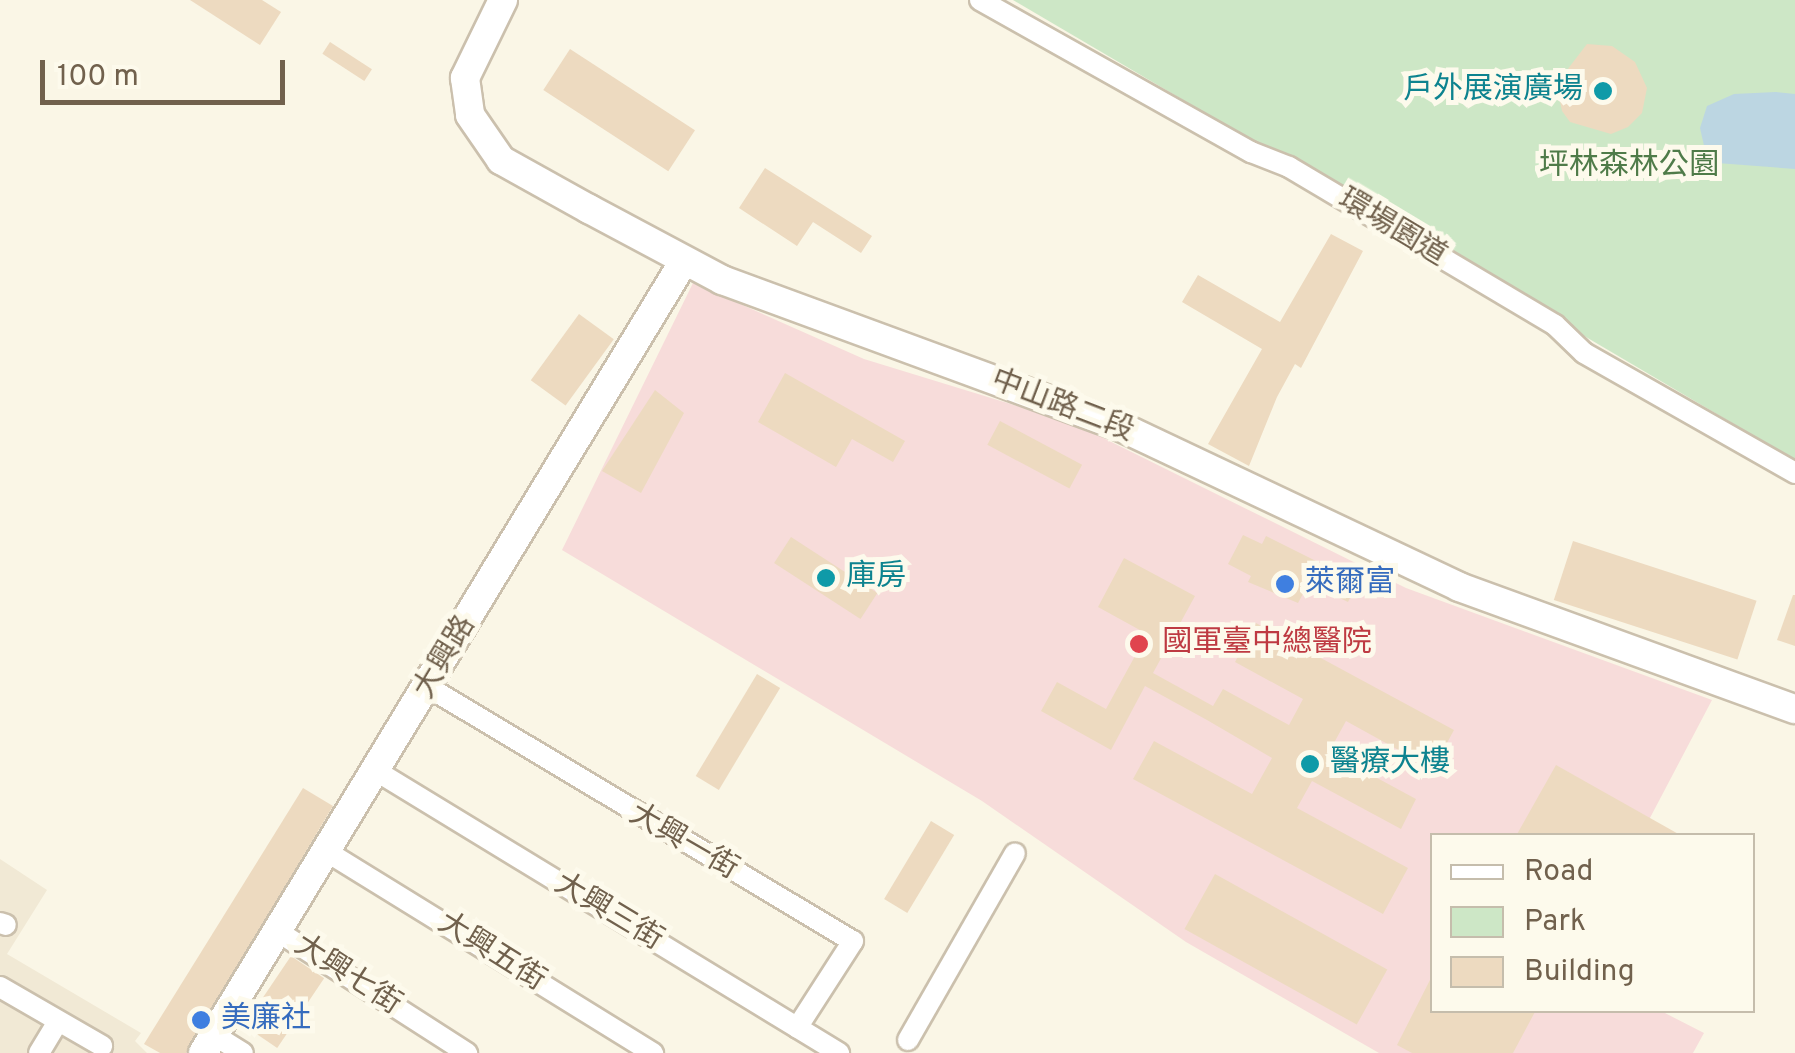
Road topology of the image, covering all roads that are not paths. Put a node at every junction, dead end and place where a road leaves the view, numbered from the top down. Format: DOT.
graph roads {
  1 [pos="503,0"];
  2 [pos="980,0"];
  3 [pos="684,261"];
  4 [pos="1795,473"];
  5 [pos="428,687"];
  6 [pos="1795,710"];
  7 [pos="378,772"];
  8 [pos="328,853"];
  9 [pos="1015,853"];
  10 [pos="277,931"];
  11 [pos="0,988"];
  12 [pos="58,1021"];
  13 [pos="797,1028"];
  14 [pos="908,1040"];
  15 [pos="208,1044"];
  16 [pos="102,1046"];
  17 [pos="39,1053"];
  18 [pos="243,1053"];
  19 [pos="467,1053"];
  20 [pos="653,1053"];
  21 [pos="839,1053"];
  1 -- 3 [label="main road, 中山路二段"];
  2 -- 4 [label="street, 環場園道"];
  3 -- 5 [label="main road, 大興路"];
  3 -- 6 [label="main road, 中山路二段"];
  5 -- 7 [label="main road, 大興路"];
  5 -- 13 [label="street, 大興一街"];
  7 -- 8 [label="main road, 大興路"];
  7 -- 13 [label="street, 大興三街"];
  8 -- 10 [label="main road, 大興路"];
  8 -- 20 [label="street, 大興五街"];
  9 -- 14 [label="street"];
  10 -- 15 [label="main road, 大興路"];
  10 -- 19 [label="street, 大興七街"];
  11 -- 12 [label="street"];
  12 -- 16 [label="street"];
  12 -- 17 [label="street"];
  13 -- 21 [label="street, 大興三街"];
  15 -- 18 [label="street"];
}
